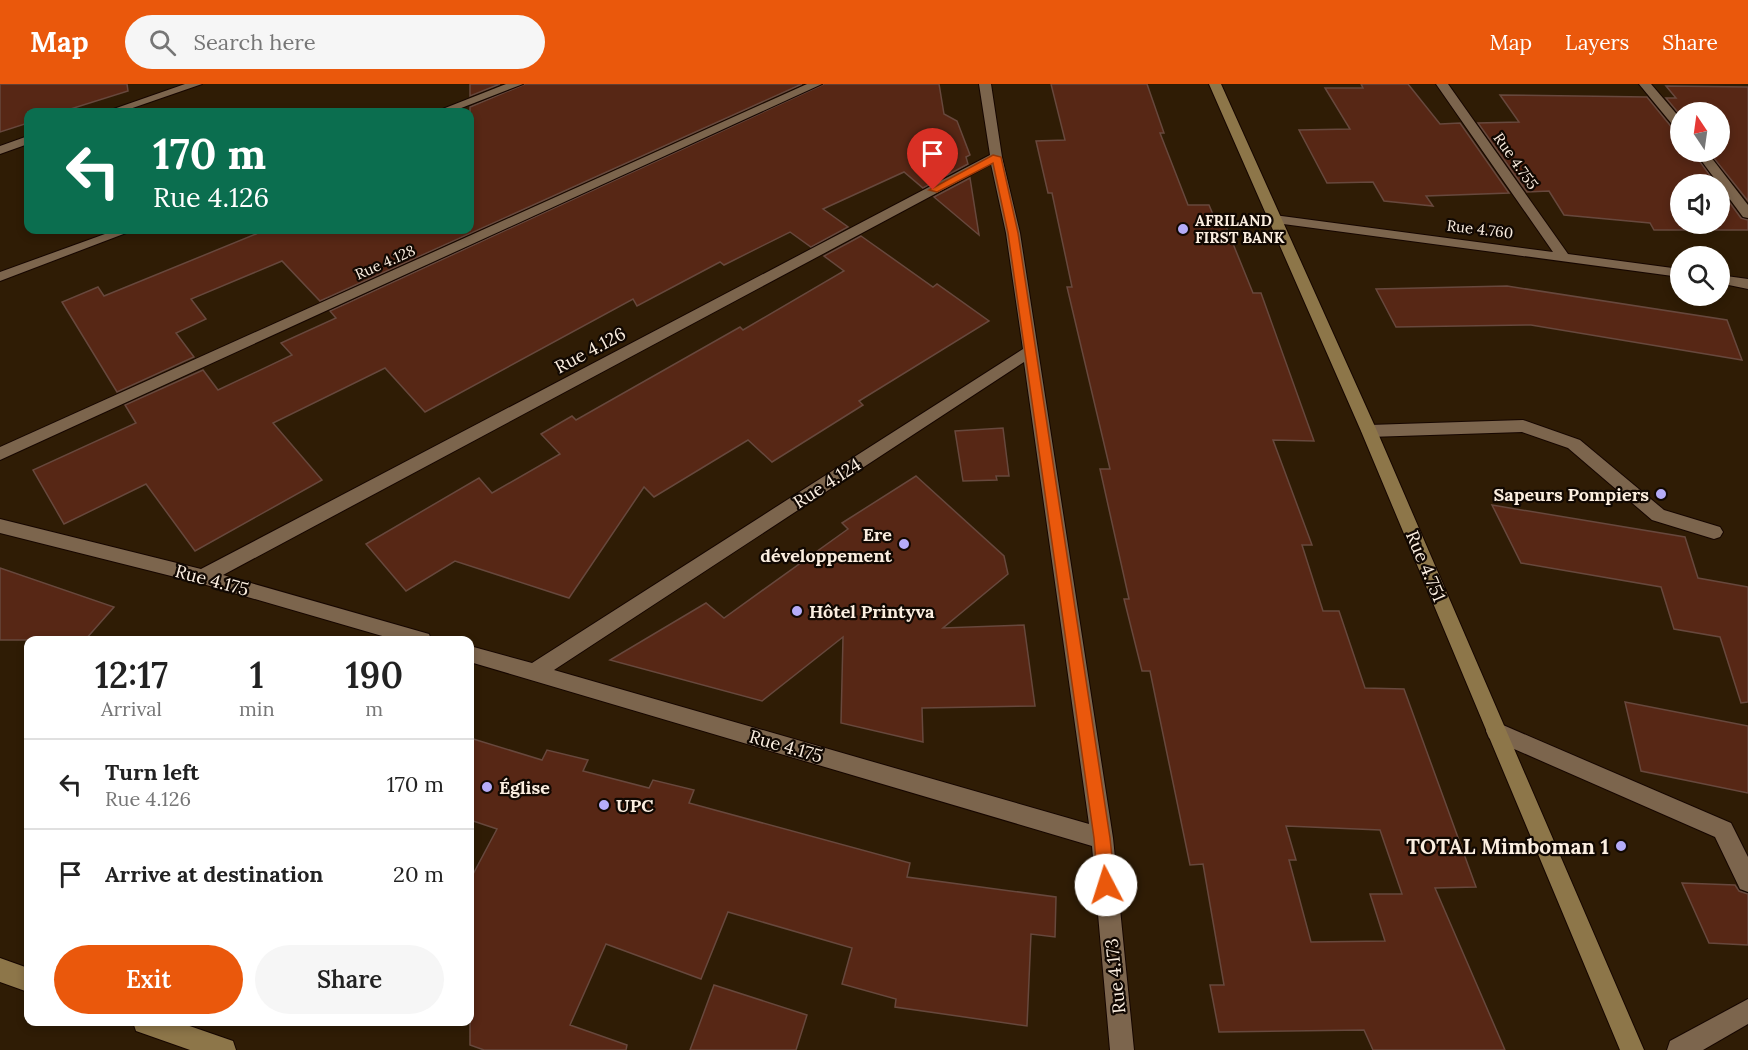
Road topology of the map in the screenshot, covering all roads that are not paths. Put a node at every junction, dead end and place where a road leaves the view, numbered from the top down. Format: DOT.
graph roads {
  1 [pos="196,84"];
  2 [pos="517,84"];
  3 [pos="816,84"];
  4 [pos="985,84"];
  5 [pos="1215,84"];
  6 [pos="1442,84"];
  7 [pos="1645,84"];
  8 [pos="123,108"];
  9 [pos="452,108"];
  10 [pos="1670,114"];
  11 [pos="24,141"];
  12 [pos="0,150"];
  13 [pos="996,157"];
  14 [pos="1709,162"];
  15 [pos="1748,214"];
  16 [pos="1275,219"];
  17 [pos="116,234"];
  18 [pos="1563,256"];
  19 [pos="1670,272"];
  20 [pos="0,277"];
  21 [pos="1730,281"];
  22 [pos="1748,284"];
  23 [pos="1031,351"];
  24 [pos="1369,431"];
  25 [pos="0,454"];
  26 [pos="0,526"];
  27 [pos="1714,532"];
  28 [pos="203,577"];
  29 [pos="408,636"];
  30 [pos="474,655"];
  31 [pos="533,673"];
  32 [pos="1496,731"];
  33 [pos="1102,838"];
  34 [pos="1748,881"];
  35 [pos="0,970"];
  36 [pos="24,979"];
  37 [pos="1748,1011"];
  38 [pos="156,1026"];
  39 [pos="224,1050"];
  40 [pos="1122,1050"];
  41 [pos="1632,1050"];
  42 [pos="1679,1050"];
  1 -- 8 [label="street"];
  2 -- 9 [label="street"];
  3 -- 25 [label="street, Rue 4.128"];
  4 -- 13 [label="street, Rue 4.173"];
  5 -- 16 [label="main road, Rue 4.751"];
  6 -- 18 [label="street, Rue 4.755"];
  7 -- 10 [label="street"];
  11 -- 12 [label="street"];
  13 -- 23 [label="street, Rue 4.173"];
  13 -- 28 [label="street, Rue 4.126"];
  14 -- 15 [label="street"];
  16 -- 18 [label="street, Rue 4.760"];
  16 -- 24 [label="main road, Rue 4.751"];
  17 -- 20 [label="street"];
  18 -- 19 [label="street, Rue 4.760"];
  21 -- 22 [label="street"];
  23 -- 31 [label="street, Rue 4.124"];
  23 -- 33 [label="street, Rue 4.173"];
  24 -- 27 [label="street"];
  24 -- 32 [label="main road, Rue 4.751"];
  26 -- 28 [label="street, Rue 4.175"];
  28 -- 29 [label="street, Rue 4.175"];
  30 -- 31 [label="street, Rue 4.175"];
  31 -- 33 [label="street, Rue 4.175"];
  32 -- 34 [label="street"];
  32 -- 41 [label="main road, Rue 4.751"];
  33 -- 40 [label="street, Rue 4.173"];
  35 -- 36 [label="main road"];
  37 -- 42 [label="street"];
  38 -- 39 [label="main road"];
}
